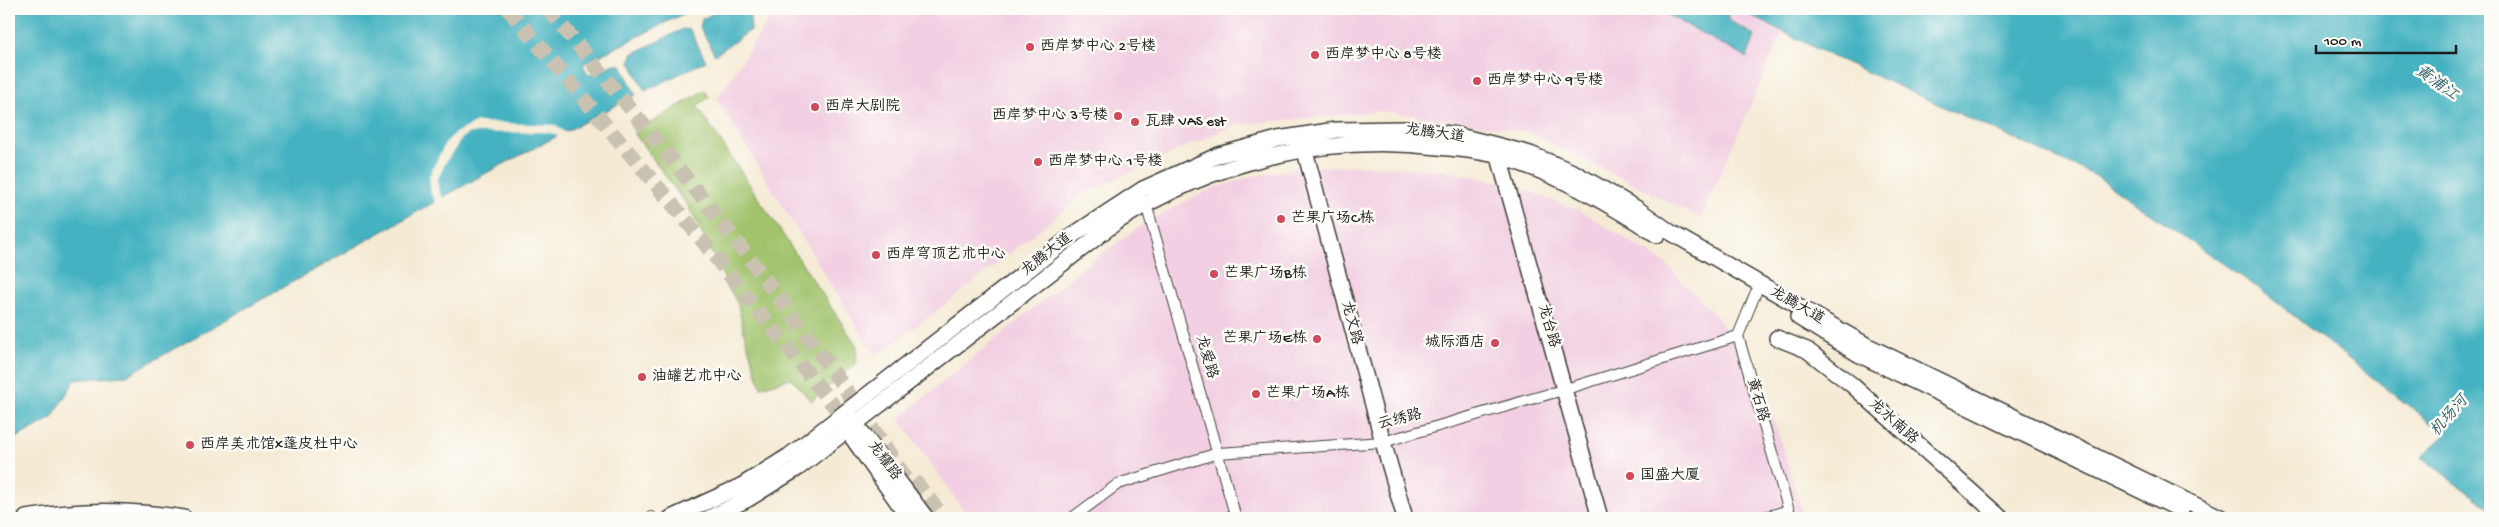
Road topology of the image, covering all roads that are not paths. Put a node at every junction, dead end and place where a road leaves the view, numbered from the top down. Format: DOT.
graph roads {
  1 [pos="1302,136"];
  2 [pos="1496,145"];
  3 [pos="1146,204"];
  4 [pos="1757,288"];
  5 [pos="1738,336"];
  6 [pos="1777,338"];
  7 [pos="1566,389"];
  8 [pos="846,417"];
  9 [pos="1383,442"];
  10 [pos="1218,453"];
  11 [pos="1790,514"];
  12 [pos="26,518"];
  13 [pos="184,518"];
  14 [pos="671,518"];
  15 [pos="709,518"];
  16 [pos="909,518"];
  17 [pos="926,518"];
  18 [pos="1072,518"];
  19 [pos="1236,518"];
  20 [pos="1406,518"];
  21 [pos="1600,518"];
  22 [pos="1762,518"];
  23 [pos="2001,518"];
  24 [pos="2200,518"];
  25 [pos="2222,518"];
  1 -- 2 [label="main road, 龙腾大道"];
  1 -- 3 [label="main road, 龙腾大道"];
  1 -- 8 [label="main road, 龙腾大道"];
  1 -- 9 [label="main road, 龙文路"];
  2 -- 4 [label="main road, 龙腾大道"];
  2 -- 7 [label="main road, 龙台路"];
  3 -- 8 [label="main road, 龙腾大道"];
  3 -- 10 [label="street, 龙爱路"];
  4 -- 5 [label="street"];
  4 -- 24 [label="main road, 龙腾大道"];
  4 -- 25 [label="main road, 龙腾大道"];
  5 -- 7 [label="street, 云绣路"];
  5 -- 11 [label="street, 黄石路"];
  6 -- 23 [label="main road, 龙水南路"];
  7 -- 9 [label="street, 云绣路"];
  7 -- 21 [label="main road, 龙台路"];
  8 -- 14 [label="main road, 龙腾大道"];
  8 -- 15 [label="main road, 龙腾大道"];
  8 -- 16 [label="main road, 龙耀路"];
  8 -- 17 [label="main road, 龙耀路"];
  9 -- 10 [label="street, 云绣路"];
  9 -- 20 [label="main road, 龙文路"];
  10 -- 18 [label="street, 云绣路"];
  10 -- 19 [label="street, 龙爱路"];
  11 -- 22 [label="street"];
  12 -- 13 [label="main road"];
}
